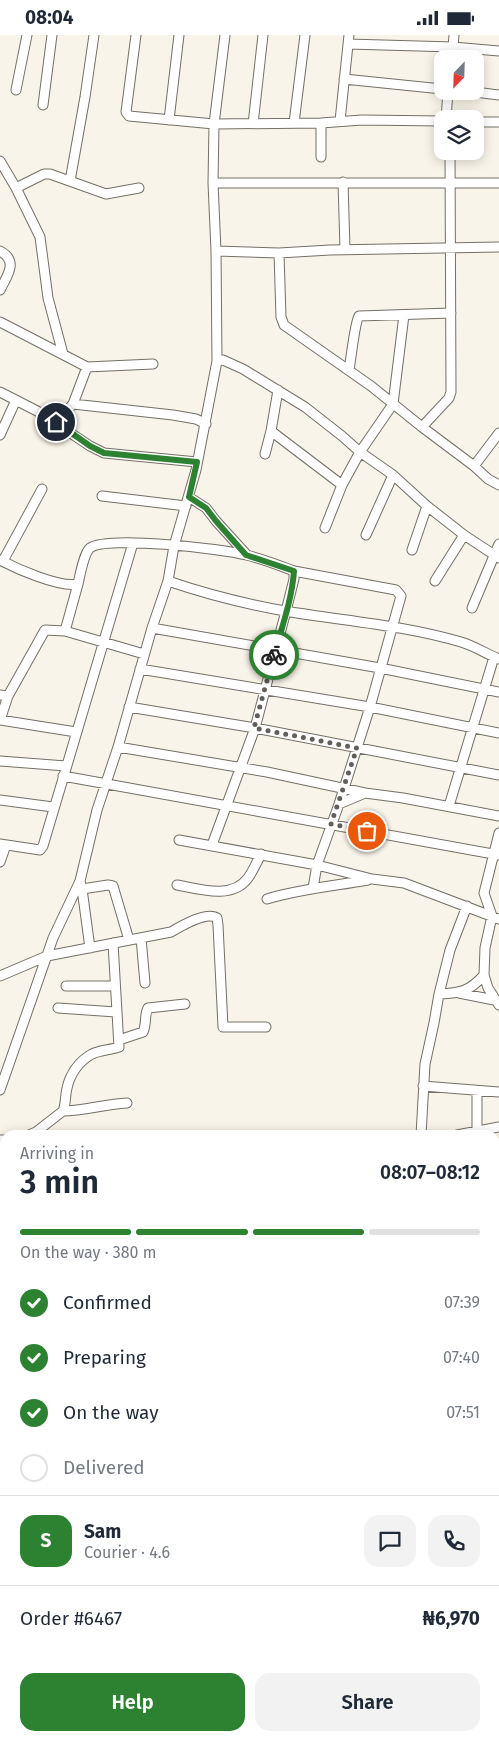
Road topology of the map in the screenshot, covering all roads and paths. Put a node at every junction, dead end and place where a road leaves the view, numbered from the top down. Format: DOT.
graph roads {
  1 [pos="27,35"];
  2 [pos="52,35"];
  3 [pos="94,35"];
  4 [pos="136,35"];
  5 [pos="179,35"];
  6 [pos="225,35"];
  7 [pos="263,35"];
  8 [pos="305,35"];
  9 [pos="454,35"];
  10 [pos="349,39"];
  11 [pos="453,47"];
  12 [pos="453,50"];
  13 [pos="499,51"];
  14 [pos="344,79"];
  15 [pos="434,88"];
  16 [pos="16,90"];
  17 [pos="484,93"];
  18 [pos="499,95"];
  19 [pos="43,105"];
  20 [pos="169,120"];
  21 [pos="340,121"];
  22 [pos="434,121"];
  23 [pos="484,122"];
  24 [pos="499,122"];
  25 [pos="294,123"];
  26 [pos="321,123"];
  27 [pos="214,124"];
  28 [pos="253,125"];
  29 [pos="320,157"];
  30 [pos="450,160"];
  31 [pos="0,161"];
  32 [pos="70,181"];
  33 [pos="450,181"];
  34 [pos="343,182"];
  35 [pos="213,183"];
  36 [pos="499,183"];
  37 [pos="16,188"];
  38 [pos="139,188"];
  39 [pos="450,247"];
  40 [pos="499,247"];
  41 [pos="345,249"];
  42 [pos="0,251"];
  43 [pos="216,251"];
  44 [pos="279,253"];
  45 [pos="0,290"];
  46 [pos="451,313"];
  47 [pos="404,315"];
  48 [pos="0,322"];
  49 [pos="63,354"];
  50 [pos="217,361"];
  51 [pos="153,364"];
  52 [pos="87,367"];
  53 [pos="349,369"];
  54 [pos="278,390"];
  55 [pos="0,392"];
  56 [pos="16,400"];
  57 [pos="73,404"];
  58 [pos="393,404"];
  59 [pos="56,422"];
  60 [pos="206,422"];
  61 [pos="422,427"];
  62 [pos="271,431"];
  63 [pos="499,433"];
  64 [pos="0,435"];
  65 [pos="360,452"];
  66 [pos="265,454"];
  67 [pos="197,462"];
  68 [pos="474,466"];
  69 [pos="393,475"];
  70 [pos="342,485"];
  71 [pos="499,485"];
  72 [pos="42,489"];
  73 [pos="102,496"];
  74 [pos="188,501"];
  75 [pos="427,506"];
  76 [pos="325,528"];
  77 [pos="366,535"];
  78 [pos="464,535"];
  79 [pos="134,543"];
  80 [pos="499,544"];
  81 [pos="174,546"];
  82 [pos="412,549"];
  83 [pos="246,555"];
  84 [pos="497,557"];
  85 [pos="2,561"];
  86 [pos="294,571"];
  87 [pos="168,581"];
  88 [pos="435,581"];
  89 [pos="78,584"];
  90 [pos="472,608"];
  91 [pos="286,611"];
  92 [pos="393,627"];
  93 [pos="152,628"];
  94 [pos="65,631"];
  95 [pos="103,643"];
  96 [pos="276,649"];
  97 [pos="144,654"];
  98 [pos="496,658"];
  99 [pos="380,668"];
  100 [pos="140,669"];
  101 [pos="265,689"];
  102 [pos="484,690"];
  103 [pos="499,692"];
  104 [pos="4,695"];
  105 [pos="129,707"];
  106 [pos="370,707"];
  107 [pos="0,720"];
  108 [pos="254,728"];
  109 [pos="473,728"];
  110 [pos="76,732"];
  111 [pos="499,733"];
  112 [pos="118,747"];
  113 [pos="357,748"];
  114 [pos="0,761"];
  115 [pos="66,766"];
  116 [pos="240,767"];
  117 [pos="460,767"];
  118 [pos="499,775"];
  119 [pos="62,776"];
  120 [pos="105,784"];
  121 [pos="344,788"];
  122 [pos="365,793"];
  123 [pos="0,801"];
  124 [pos="339,804"];
  125 [pos="227,806"];
  126 [pos="449,806"];
  127 [pos="53,807"];
  128 [pos="499,816"];
  129 [pos="331,824"];
  130 [pos="499,833"];
  131 [pos="179,840"];
  132 [pos="3,845"];
  133 [pos="212,845"];
  134 [pos="261,854"];
  135 [pos="496,855"];
  136 [pos="0,862"];
  137 [pos="317,865"];
  138 [pos="372,879"];
  139 [pos="81,885"];
  140 [pos="177,885"];
  141 [pos="312,888"];
  142 [pos="267,899"];
  143 [pos="467,906"];
  144 [pos="496,917"];
  145 [pos="141,938"];
  146 [pos="130,940"];
  147 [pos="113,943"];
  148 [pos="90,948"];
  149 [pos="47,956"];
  150 [pos="484,975"];
  151 [pos="0,976"];
  152 [pos="145,983"];
  153 [pos="66,985"];
  154 [pos="115,985"];
  155 [pos="459,993"];
  156 [pos="439,994"];
  157 [pos="497,1003"];
  158 [pos="185,1005"];
  159 [pos="58,1009"];
  160 [pos="116,1013"];
  161 [pos="266,1027"];
  162 [pos="119,1041"];
  163 [pos="423,1086"];
  164 [pos="0,1088"];
  165 [pos="477,1091"];
  166 [pos="499,1092"];
  167 [pos="127,1103"];
  168 [pos="62,1111"];
  169 [pos="499,1127"];
  170 [pos="38,1130"];
  171 [pos="421,1130"];
  172 [pos="477,1130"];
  173 [pos="482,1130"];
  1 -- 16 [label="street"];
  2 -- 19 [label="street"];
  3 -- 32 [label="street"];
  4 -- 20 [label="street"];
  5 -- 20 [label="street"];
  6 -- 27 [label="street"];
  7 -- 28 [label="street"];
  8 -- 25 [label="street"];
  9 -- 11 [label="street"];
  10 -- 11 [label="street"];
  10 -- 14 [label="street"];
  11 -- 12 [label="street"];
  11 -- 13 [label="street"];
  14 -- 15 [label="street"];
  14 -- 21 [label="street"];
  17 -- 18 [label="street"];
  20 -- 27 [label="street"];
  21 -- 22 [label="street"];
  21 -- 26 [label="street"];
  23 -- 24 [label="street"];
  25 -- 26 [label="street"];
  25 -- 28 [label="street"];
  26 -- 29 [label="street"];
  27 -- 28 [label="street"];
  27 -- 35 [label="street"];
  30 -- 33 [label="street"];
  31 -- 37 [label="street"];
  32 -- 37 [label="street"];
  32 -- 38 [label="street"];
  33 -- 34 [label="street"];
  33 -- 36 [label="street"];
  33 -- 39 [label="street"];
  34 -- 35 [label="street"];
  34 -- 41 [label="street"];
  35 -- 43 [label="street"];
  37 -- 49 [label="street"];
  39 -- 40 [label="street"];
  39 -- 41 [label="street"];
  39 -- 46 [label="street"];
  41 -- 44 [label="street"];
  42 -- 45 [label="street"];
  43 -- 44 [label="street"];
  43 -- 50 [label="street"];
  44 -- 53 [label="street"];
  46 -- 47 [label="street"];
  46 -- 61 [label="street"];
  47 -- 53 [label="street"];
  47 -- 58 [label="street"];
  48 -- 49 [label="street"];
  49 -- 52 [label="street"];
  50 -- 54 [label="street"];
  50 -- 60 [label="street"];
  51 -- 52 [label="street"];
  52 -- 57 [label="street"];
  53 -- 58 [label="street"];
  54 -- 62 [label="street"];
  54 -- 65 [label="street"];
  55 -- 56 [label="street"];
  56 -- 59 [label="street"];
  56 -- 64 [label="street"];
  57 -- 59 [label="street"];
  57 -- 60 [label="street"];
  58 -- 61 [label="street"];
  58 -- 65 [label="street"];
  59 -- 67 [label="street"];
  60 -- 67 [label="street"];
  61 -- 68 [label="street"];
  62 -- 66 [label="street"];
  62 -- 70 [label="street"];
  63 -- 68 [label="street"];
  65 -- 69 [label="street"];
  65 -- 70 [label="street"];
  67 -- 74 [label="street"];
  68 -- 71 [label="street"];
  69 -- 75 [label="street"];
  69 -- 77 [label="street"];
  70 -- 76 [label="street"];
  72 -- 85 [label="street"];
  73 -- 74 [label="street"];
  74 -- 81 [label="street"];
  74 -- 83 [label="street"];
  75 -- 78 [label="street"];
  75 -- 82 [label="street"];
  78 -- 84 [label="street"];
  78 -- 88 [label="street"];
  79 -- 81 [label="street"];
  79 -- 89 [label="street"];
  79 -- 95 [label="street"];
  80 -- 84 [label="street"];
  81 -- 83 [label="street"];
  81 -- 87 [label="street"];
  83 -- 86 [label="street"];
  84 -- 90 [label="street"];
  85 -- 89 [label="street"];
  86 -- 91 [label="street"];
  86 -- 92 [label="street"];
  87 -- 91 [label="street"];
  87 -- 93 [label="street"];
  89 -- 94 [label="street"];
  91 -- 92 [label="street"];
  91 -- 96 [label="street"];
  92 -- 98 [label="street"];
  92 -- 99 [label="street"];
  93 -- 96 [label="street"];
  93 -- 97 [label="street"];
  94 -- 95 [label="street"];
  94 -- 104 [label="street"];
  95 -- 97 [label="street"];
  95 -- 110 [label="street"];
  96 -- 99 [label="street"];
  96 -- 101 [label="street"];
  97 -- 100 [label="street"];
  98 -- 102 [label="street"];
  99 -- 102 [label="street"];
  99 -- 106 [label="street"];
  100 -- 101 [label="street"];
  100 -- 105 [label="street"];
  101 -- 106 [label="street"];
  101 -- 108 [label="street"];
  102 -- 103 [label="street"];
  102 -- 109 [label="street"];
  104 -- 107 [label="street"];
  105 -- 108 [label="street"];
  105 -- 112 [label="street"];
  106 -- 109 [label="street"];
  106 -- 113 [label="street"];
  107 -- 110 [label="street"];
  108 -- 113 [label="street"];
  108 -- 116 [label="street"];
  109 -- 111 [label="street"];
  109 -- 117 [label="street"];
  110 -- 115 [label="street"];
  112 -- 116 [label="street"];
  112 -- 120 [label="street"];
  113 -- 117 [label="street"];
  113 -- 121 [label="street"];
  114 -- 115 [label="street"];
  115 -- 119 [label="street"];
  116 -- 121 [label="street"];
  116 -- 125 [label="street"];
  117 -- 118 [label="street"];
  117 -- 126 [label="street"];
  119 -- 120 [label="street"];
  119 -- 127 [label="street"];
  120 -- 125 [label="street"];
  120 -- 139 [label="street"];
  121 -- 122 [label="street"];
  121 -- 124 [label="street"];
  122 -- 124 [label="street"];
  122 -- 126 [label="street"];
  123 -- 127 [label="street"];
  124 -- 129 [label="street"];
  125 -- 129 [label="street"];
  125 -- 133 [label="street"];
  126 -- 128 [label="street"];
  127 -- 132 [label="street"];
  129 -- 135 [label="street"];
  129 -- 137 [label="street"];
  130 -- 135 [label="street"];
  131 -- 133 [label="street"];
  132 -- 136 [label="street"];
  133 -- 134 [label="street"];
  134 -- 137 [label="street"];
  134 -- 140 [label="street"];
  135 -- 144 [label="street"];
  137 -- 138 [label="street"];
  137 -- 141 [label="street"];
  138 -- 141 [label="street"];
  138 -- 143 [label="street"];
  139 -- 146 [label="street"];
  139 -- 148 [label="street"];
  139 -- 149 [label="street"];
  141 -- 142 [label="street"];
  143 -- 144 [label="street"];
  143 -- 156 [label="street"];
  144 -- 150 [label="street"];
  145 -- 146 [label="street"];
  145 -- 152 [label="street"];
  145 -- 161 [label="street"];
  146 -- 147 [label="street"];
  147 -- 148 [label="street"];
  147 -- 154 [label="street"];
  148 -- 149 [label="street"];
  149 -- 151 [label="street"];
  149 -- 164 [label="street"];
  150 -- 155 [label="street"];
  150 -- 157 [label="street"];
  153 -- 154 [label="street"];
  154 -- 160 [label="street"];
  155 -- 156 [label="street"];
  155 -- 157 [label="street"];
  156 -- 163 [label="street"];
  158 -- 162 [label="street"];
  159 -- 160 [label="street"];
  160 -- 162 [label="street"];
  162 -- 168 [label="street"];
  163 -- 165 [label="street"];
  163 -- 171 [label="street"];
  165 -- 166 [label="street"];
  165 -- 172 [label="street"];
  167 -- 168 [label="street"];
  168 -- 170 [label="street"];
  169 -- 173 [label="street"];
}
